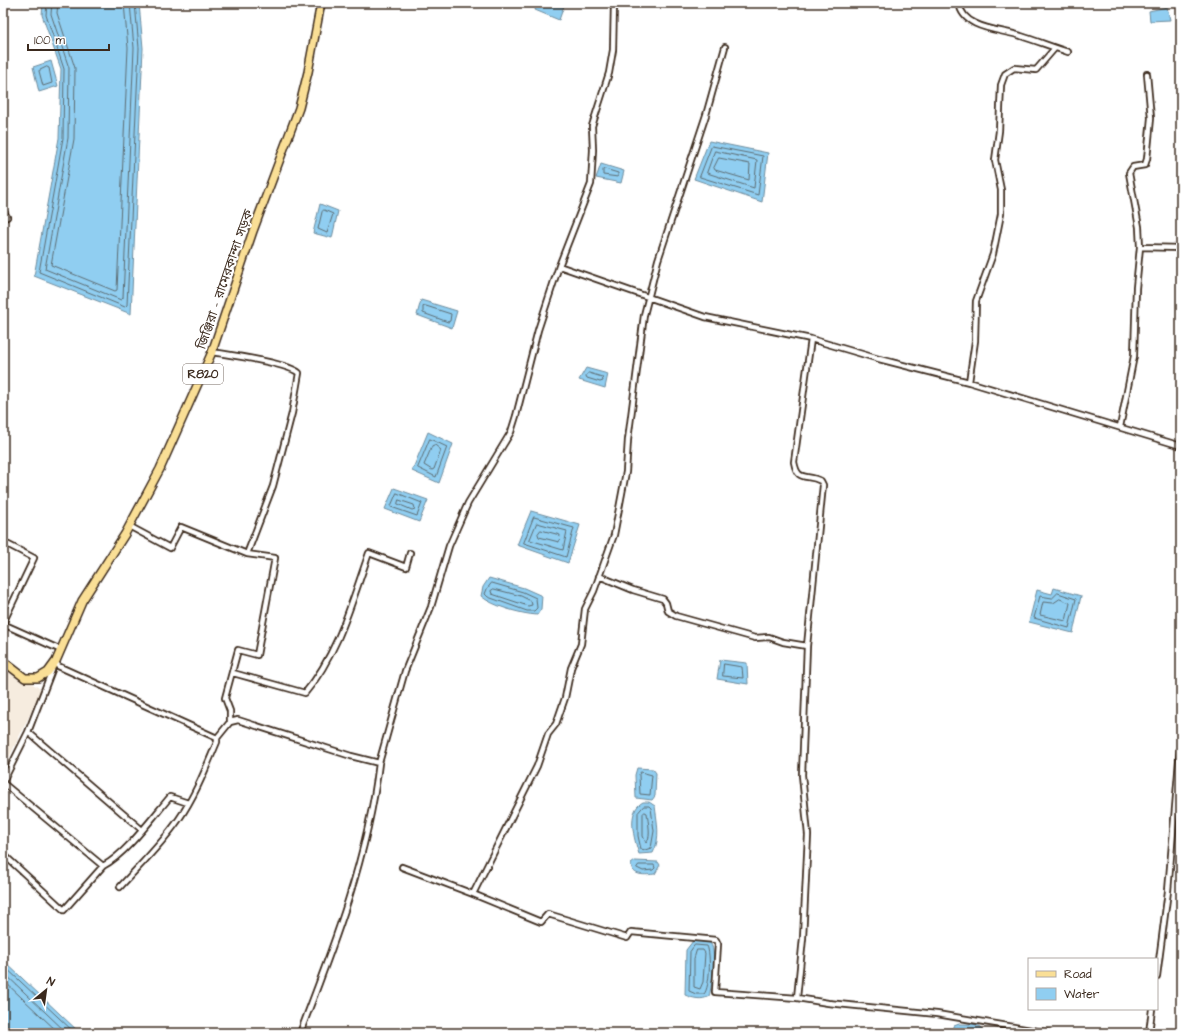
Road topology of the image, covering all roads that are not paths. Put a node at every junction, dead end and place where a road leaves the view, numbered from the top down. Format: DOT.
graph roads {
  1 [pos="321,3"];
  2 [pos="614,3"];
  3 [pos="959,3"];
  4 [pos="725,47"];
  5 [pos="1056,48"];
  6 [pos="1068,52"];
  7 [pos="1147,74"];
  8 [pos="3,210"];
  9 [pos="3,219"];
  10 [pos="1140,246"];
  11 [pos="1181,248"];
  12 [pos="559,266"];
  13 [pos="811,339"];
  14 [pos="212,352"];
  15 [pos="969,382"];
  16 [pos="1120,428"];
  17 [pos="1181,446"];
  18 [pos="129,526"];
  19 [pos="3,542"];
  20 [pos="410,553"];
  21 [pos="248,554"];
  22 [pos="599,576"];
  23 [pos="3,624"];
  24 [pos="807,646"];
  25 [pos="61,650"];
  26 [pos="3,661"];
  27 [pos="56,661"];
  28 [pos="233,673"];
  29 [pos="1181,682"];
  30 [pos="230,722"];
  31 [pos="1181,727"];
  32 [pos="28,732"];
  33 [pos="1181,737"];
  34 [pos="217,738"];
  35 [pos="379,763"];
  36 [pos="3,783"];
  37 [pos="188,803"];
  38 [pos="142,830"];
  39 [pos="3,854"];
  40 [pos="103,866"];
  41 [pos="402,867"];
  42 [pos="120,887"];
  43 [pos="473,894"];
  44 [pos="1158,968"];
  45 [pos="797,998"];
  46 [pos="1152,1010"];
  47 [pos="300,1033"];
  48 [pos="1049,1033"];
  49 [pos="1149,1033"];
  1 -- 14 [label="main road, জিঞ্জিরা - রামেরকান্দা সড়ক / R820"];
  2 -- 12 [label="street"];
  3 -- 5 [label="street"];
  4 -- 22 [label="street"];
  5 -- 6 [label="street"];
  5 -- 15 [label="street"];
  7 -- 10 [label="street"];
  8 -- 9 [label="street"];
  10 -- 11 [label="street"];
  10 -- 16 [label="street"];
  12 -- 13 [label="street"];
  12 -- 35 [label="street"];
  13 -- 15 [label="street"];
  13 -- 24 [label="street"];
  14 -- 18 [label="main road, জিঞ্জিরা - রামেরকান্দা সড়ক / R820"];
  14 -- 21 [label="street"];
  15 -- 16 [label="street"];
  16 -- 17 [label="street"];
  18 -- 21 [label="street"];
  18 -- 25 [label="main road, জিঞ্জিরা - রামেরকান্দা সড়ক / R820"];
  19 -- 23 [label="street"];
  20 -- 28 [label="street"];
  21 -- 28 [label="street"];
  22 -- 24 [label="street"];
  22 -- 43 [label="street"];
  23 -- 25 [label="street"];
  24 -- 45 [label="street"];
  25 -- 27 [label="main road, জিঞ্জিরা - রামেরকান্দা সড়ক / R820"];
  26 -- 27 [label="main road, জিঞ্জিরা - রামেরকান্দা সড়ক / R820"];
  27 -- 32 [label="street"];
  27 -- 34 [label="street"];
  28 -- 30 [label="street"];
  29 -- 31 [label="street"];
  30 -- 34 [label="street"];
  30 -- 35 [label="street"];
  32 -- 36 [label="street"];
  32 -- 38 [label="street"];
  33 -- 44 [label="street"];
  34 -- 37 [label="street"];
  35 -- 47 [label="street"];
  36 -- 40 [label="street"];
  37 -- 38 [label="street"];
  37 -- 42 [label="street"];
  38 -- 40 [label="street"];
  39 -- 40 [label="street"];
  41 -- 43 [label="street"];
  43 -- 45 [label="street"];
  45 -- 48 [label="street"];
  46 -- 49 [label="street"];
}
